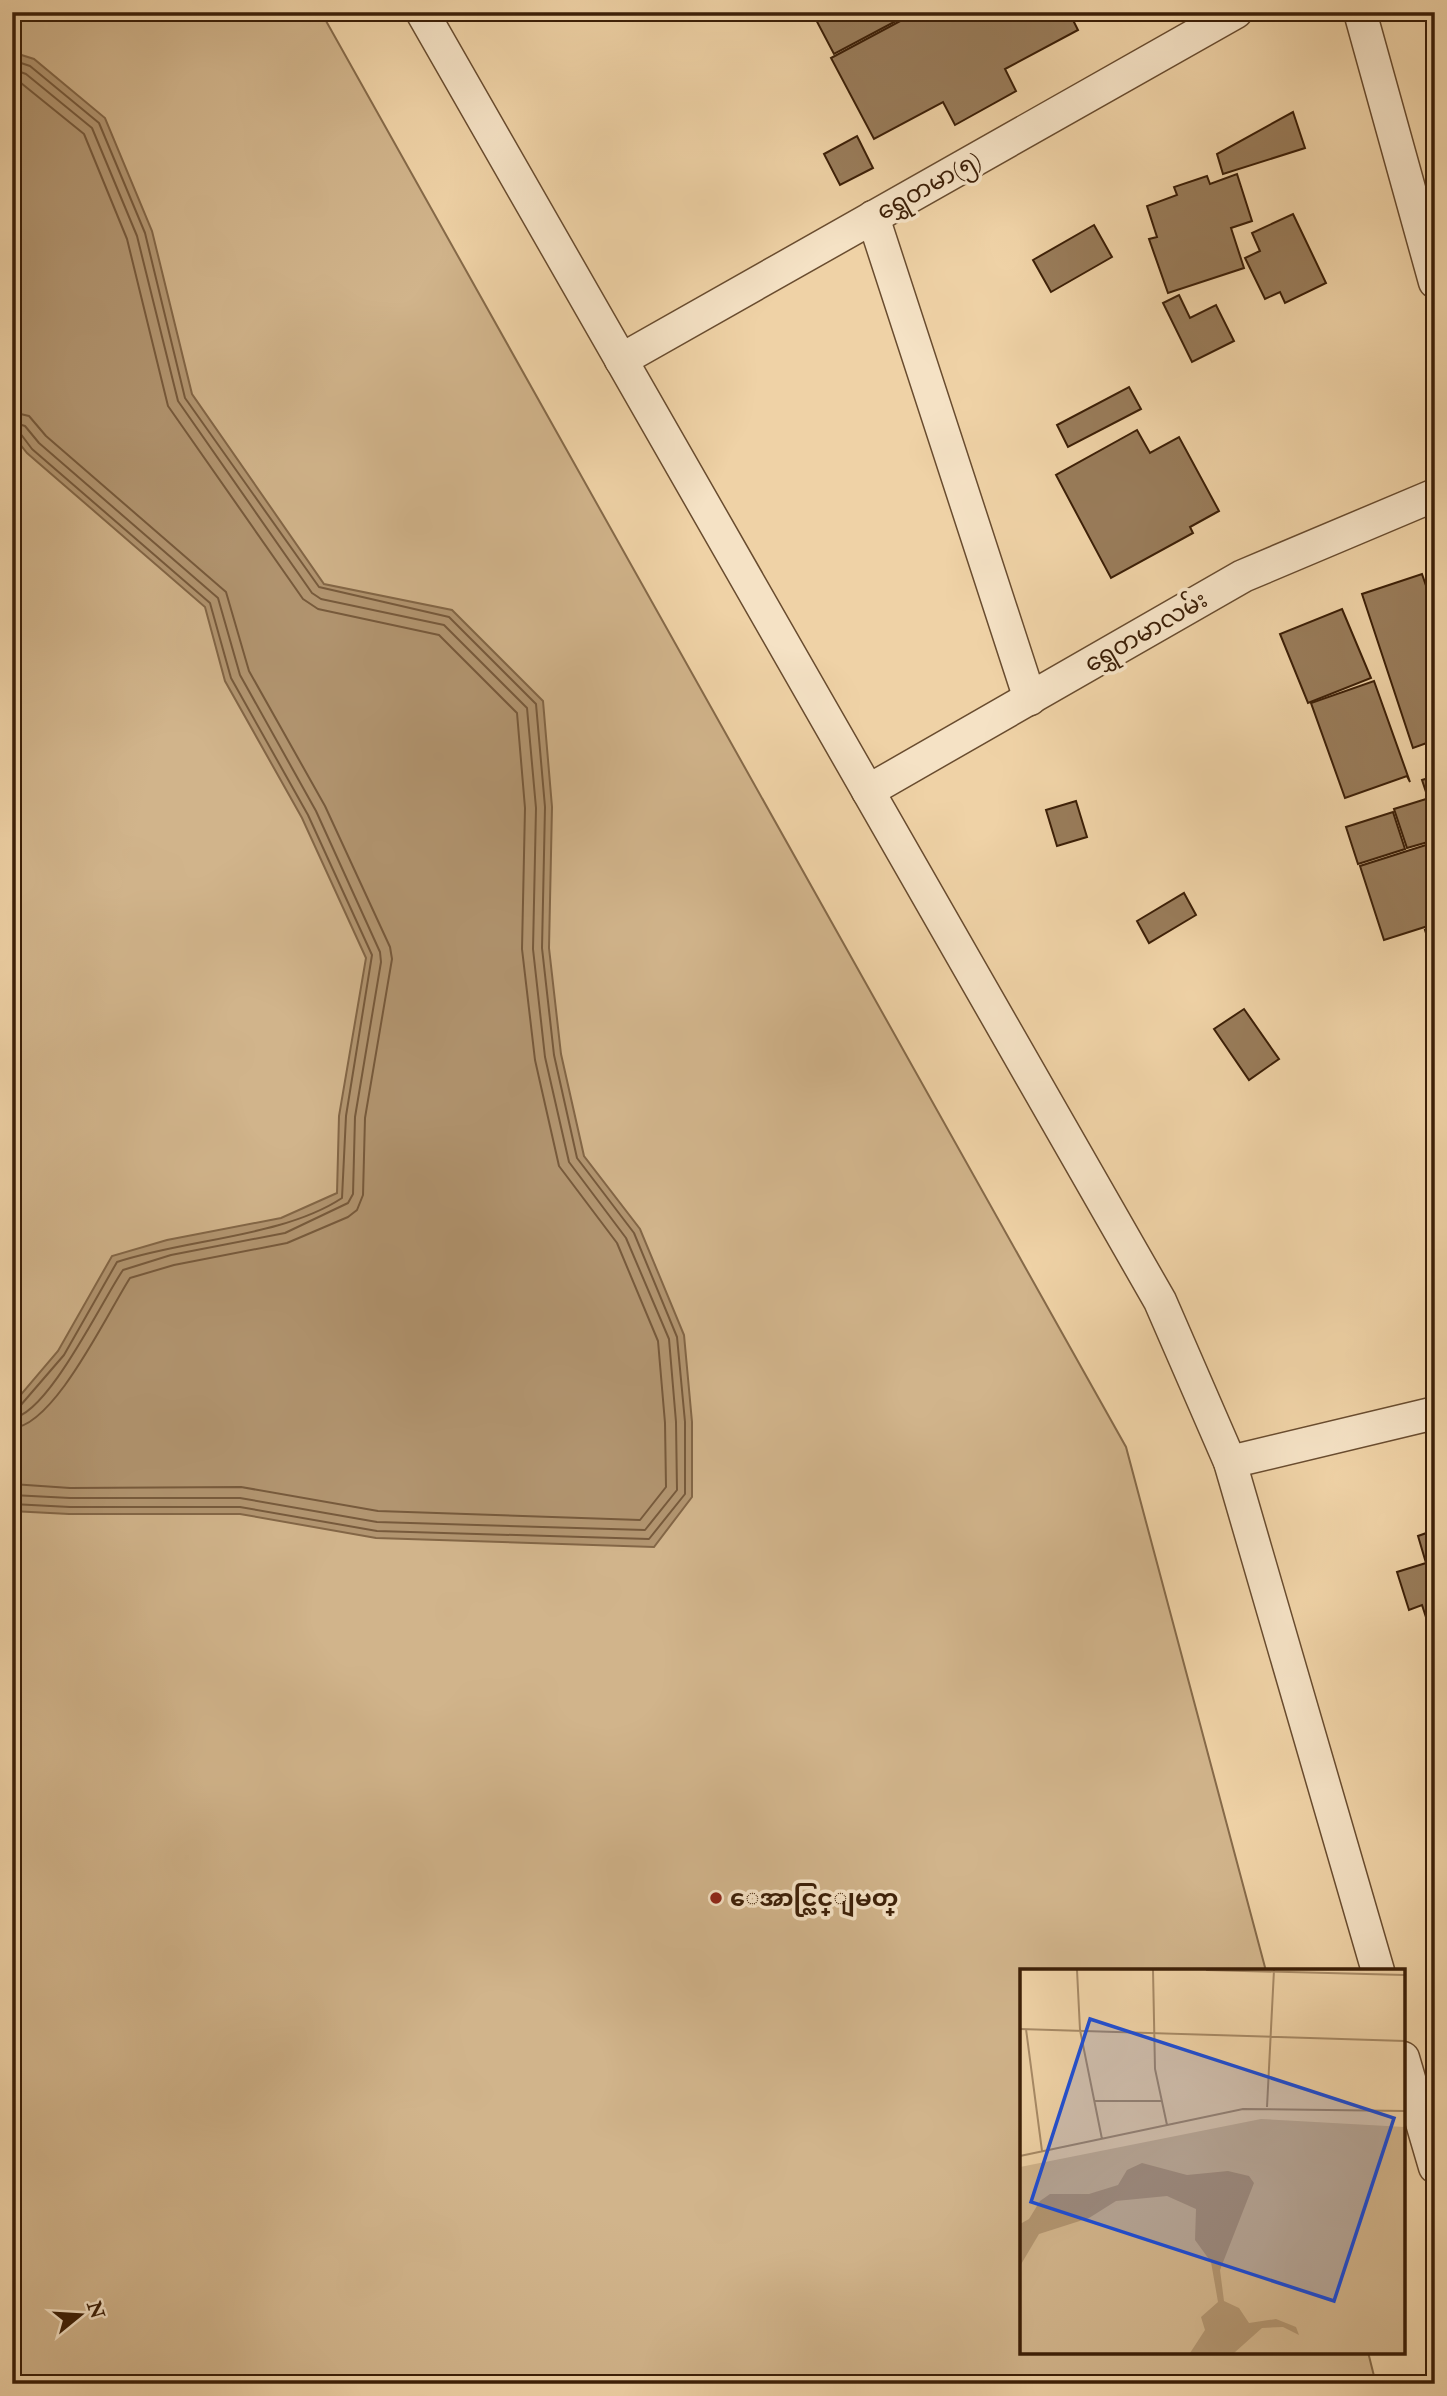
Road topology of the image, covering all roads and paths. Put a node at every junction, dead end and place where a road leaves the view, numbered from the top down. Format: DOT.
graph roads {
  1 [pos="422,12"];
  2 [pos="1236,12"];
  3 [pos="1360,12"];
  4 [pos="873,217"];
  5 [pos="1435,282"];
  6 [pos="621,360"];
  7 [pos="1435,495"];
  8 [pos="1030,699"];
  9 [pos="868,792"];
  10 [pos="1435,1413"];
  11 [pos="1230,1462"];
  12 [pos="1377,1969"];
  13 [pos="1405,2065"];
  14 [pos="1435,2167"];
  1 -- 6 [label="street"];
  2 -- 4 [label="street, ရွှေတမာ(၅)"];
  3 -- 5 [label="street"];
  4 -- 6 [label="street, ရွှေတမာ(၅)"];
  4 -- 8 [label="street"];
  6 -- 9 [label="street"];
  7 -- 8 [label="street, ရွှေတမာလမ်း"];
  8 -- 9 [label="street, ရွှေတမာလမ်း"];
  9 -- 11 [label="street"];
  10 -- 11 [label="street"];
  11 -- 12 [label="street"];
  13 -- 14 [label="street"];
}
